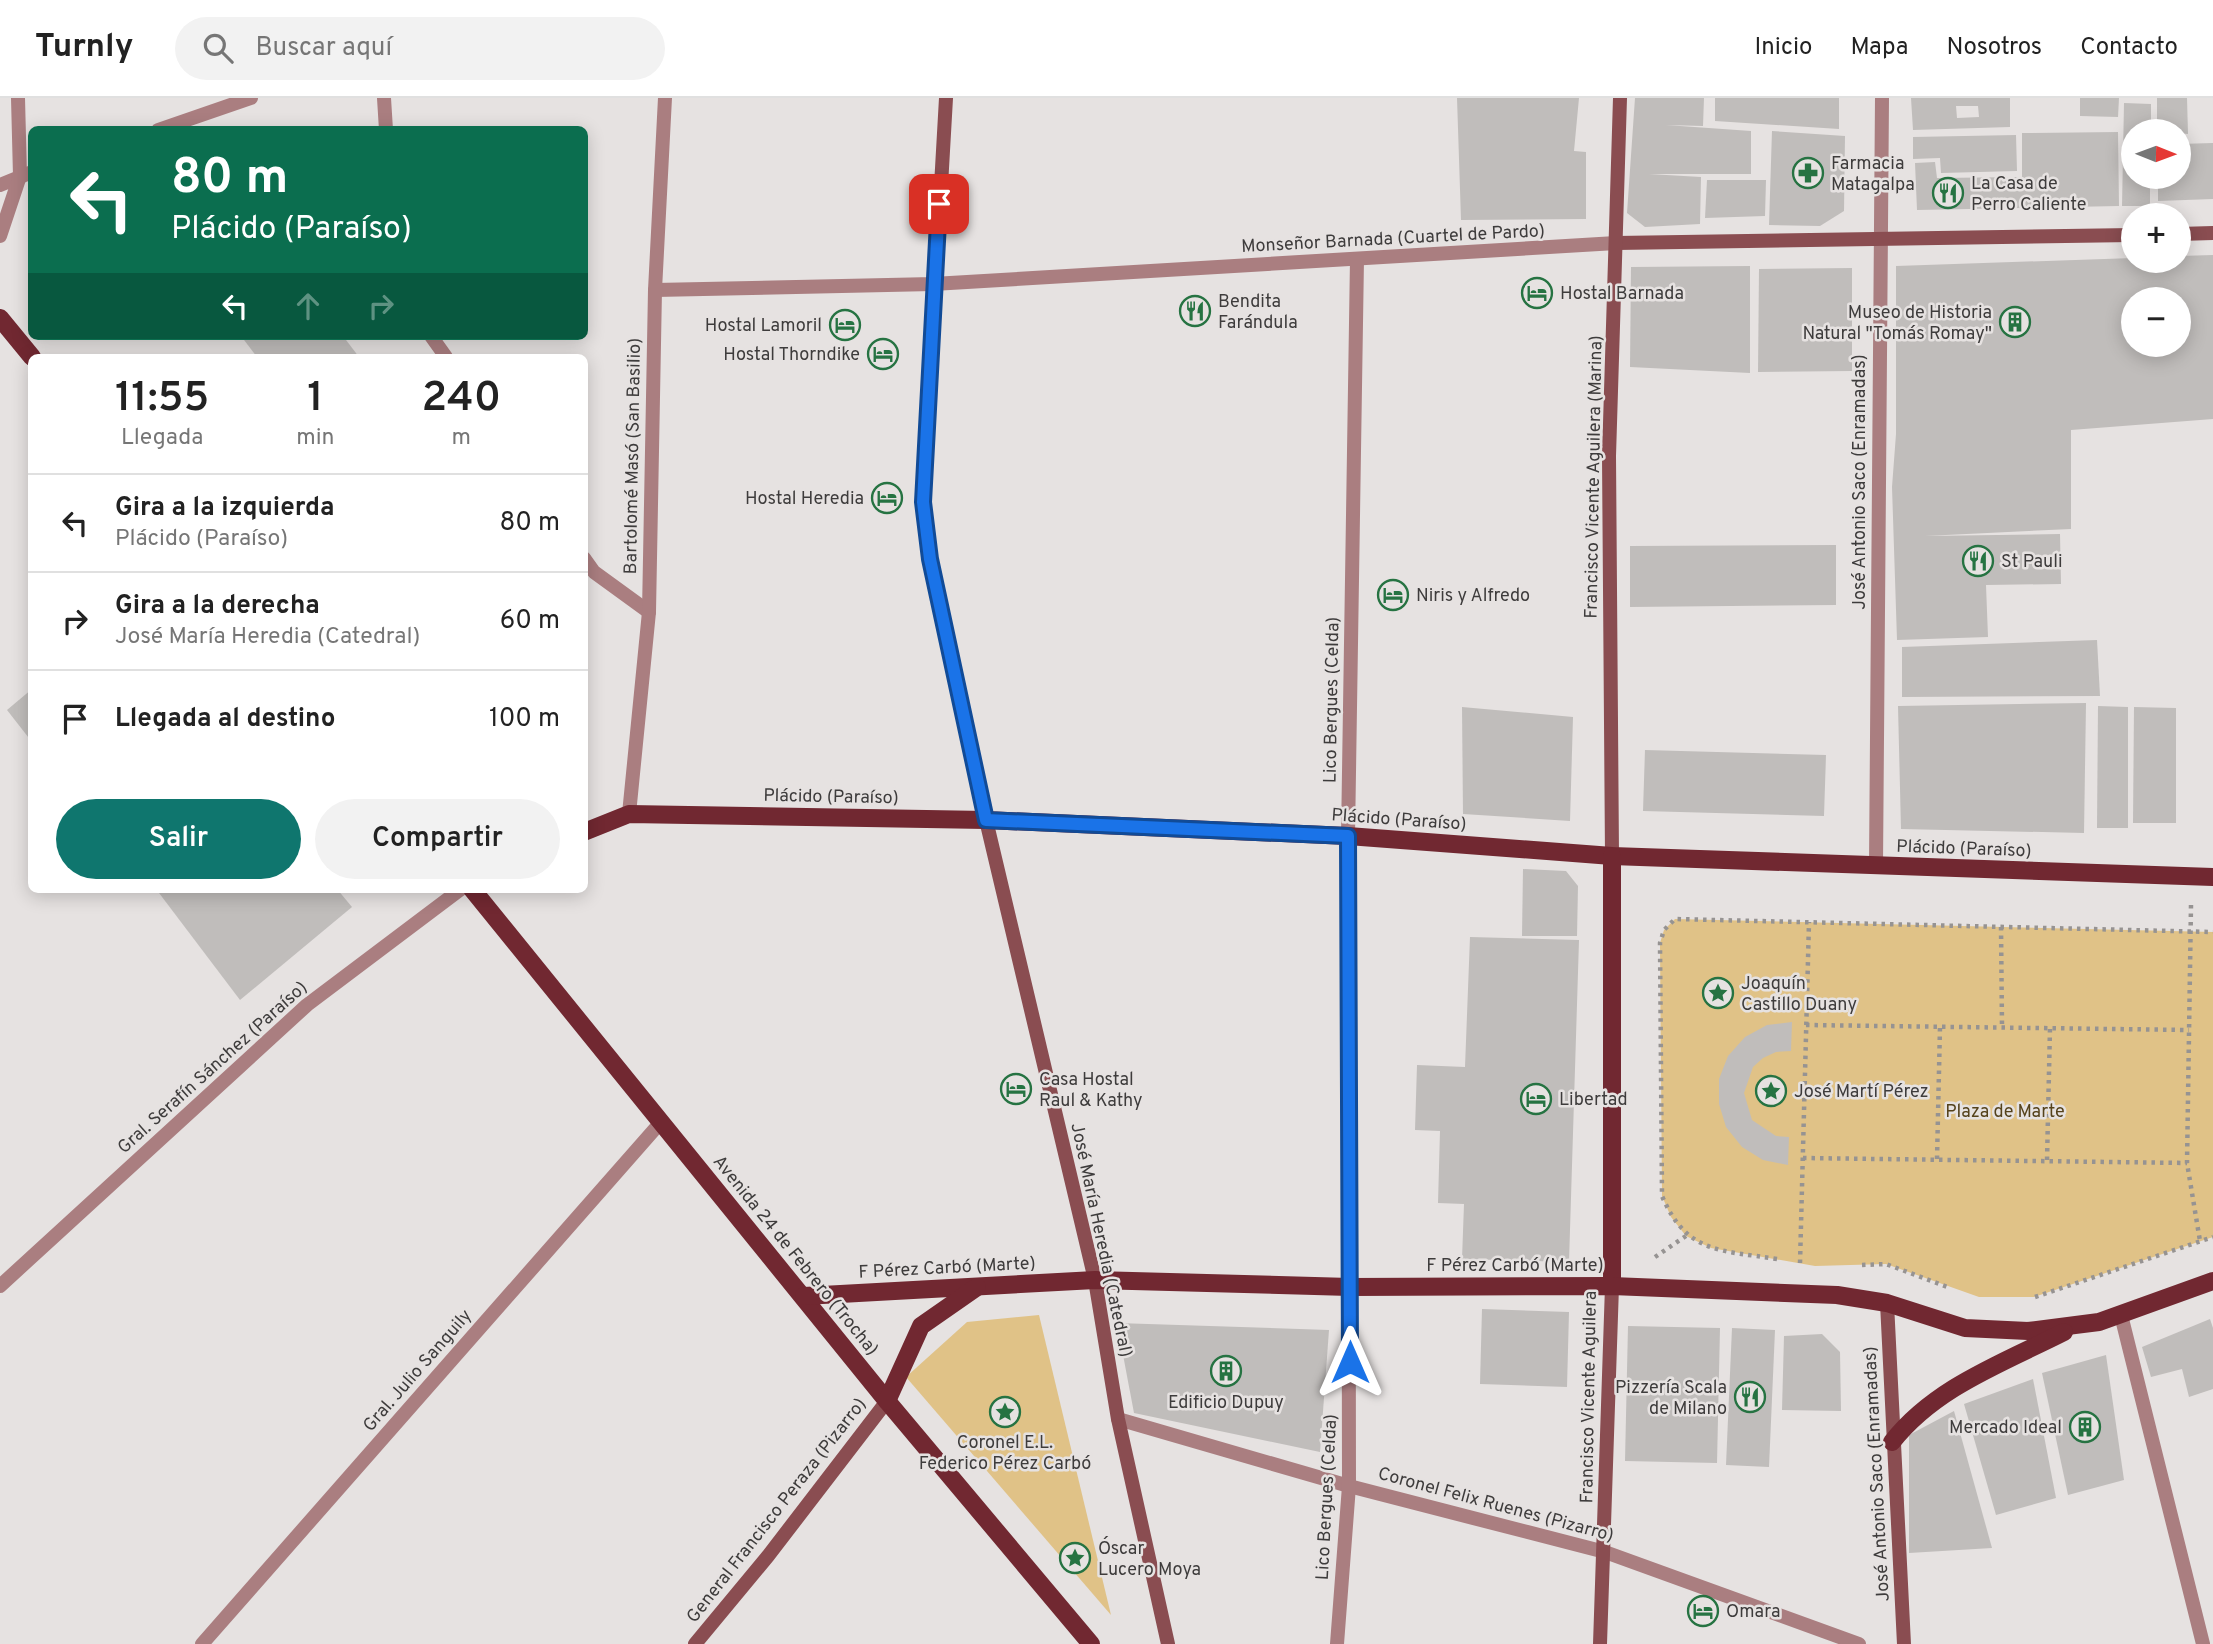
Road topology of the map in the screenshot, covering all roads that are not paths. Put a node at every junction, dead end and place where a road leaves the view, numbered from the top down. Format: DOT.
graph roads {
  1 [pos="18,98"];
  2 [pos="251,98"];
  3 [pos="384,98"];
  4 [pos="665,98"];
  5 [pos="946,98"];
  6 [pos="1620,98"];
  7 [pos="1882,98"];
  8 [pos="170,126"];
  9 [pos="386,126"];
  10 [pos="26,174"];
  11 [pos="0,185"];
  12 [pos="2213,233"];
  13 [pos="2121,234"];
  14 [pos="2191,234"];
  15 [pos="0,236"];
  16 [pos="1880,238"];
  17 [pos="1616,243"];
  18 [pos="1357,260"];
  19 [pos="933,284"];
  20 [pos="655,290"];
  21 [pos="0,318"];
  22 [pos="30,354"];
  23 [pos="588,564"];
  24 [pos="649,612"];
  25 [pos="629,814"];
  26 [pos="986,820"];
  27 [pos="588,830"];
  28 [pos="1348,836"];
  29 [pos="1612,856"];
  30 [pos="1876,866"];
  31 [pos="2213,877"];
  32 [pos="456,893"];
  33 [pos="475,893"];
  34 [pos="661,1122"];
  35 [pos="1095,1280"];
  36 [pos="2213,1281"];
  37 [pos="0,1286"];
  38 [pos="978,1286"];
  39 [pos="1612,1286"];
  40 [pos="1350,1287"];
  41 [pos="804,1296"];
  42 [pos="1887,1303"];
  43 [pos="2121,1315"];
  44 [pos="2078,1326"];
  45 [pos="887,1401"];
  46 [pos="1118,1419"];
  47 [pos="1892,1442"];
  48 [pos="1349,1486"];
  49 [pos="1605,1552"];
  50 [pos="202,1644"];
  51 [pos="695,1644"];
  52 [pos="1091,1644"];
  53 [pos="1168,1644"];
  54 [pos="1337,1644"];
  55 [pos="1600,1644"];
  56 [pos="1859,1644"];
  57 [pos="1904,1644"];
  58 [pos="2203,1644"];
  1 -- 10 [label="street"];
  2 -- 8 [label="street"];
  3 -- 9 [label="street"];
  4 -- 20 [label="street, Bartolomé Masó (San Basilio)"];
  5 -- 19 [label="street, José María Heredia (Catedral)"];
  6 -- 17 [label="street, Francisco Vicente Aguilera (Marina)"];
  7 -- 16 [label="street, José Antonio Saco (Enramadas)"];
  10 -- 11 [label="street"];
  10 -- 15 [label="street"];
  12 -- 14 [label="street"];
  13 -- 16 [label="street, Monseñor Barnada (Cuartel de Pardo)"];
  16 -- 17 [label="street, Monseñor Barnada (Cuartel de Pardo)"];
  16 -- 30 [label="street, José Antonio Saco (Enramadas)"];
  17 -- 18 [label="street, Monseñor Barnada (Cuartel de Pardo)"];
  17 -- 29 [label="street, Francisco Vicente Aguilera (Marina)"];
  18 -- 19 [label="street, Monseñor Barnada (Cuartel de Pardo)"];
  18 -- 28 [label="street, Lico Bergues (Celda)"];
  19 -- 20 [label="street, Monseñor Barnada (Cuartel de Pardo)"];
  19 -- 26 [label="street, José María Heredia (Catedral)"];
  20 -- 24 [label="street, Bartolomé Masó (San Basilio)"];
  21 -- 22 [label="main road"];
  23 -- 24 [label="street"];
  24 -- 25 [label="street, Bartolomé Masó (San Basilio)"];
  25 -- 26 [label="main road, Plácido (Paraíso)"];
  25 -- 27 [label="main road, Plácido (Paraíso)"];
  26 -- 28 [label="main road, Plácido (Paraíso)"];
  26 -- 35 [label="street, José María Heredia (Catedral)"];
  28 -- 29 [label="main road, Plácido (Paraíso)"];
  28 -- 40 [label="street, Lico Bergues (Celda)"];
  29 -- 30 [label="main road, Plácido (Paraíso)"];
  29 -- 39 [label="main road, Francisco Vicente Aguilera"];
  30 -- 31 [label="main road, Plácido (Paraíso)"];
  32 -- 37 [label="street, Gral. Serafín Sánchez (Paraíso)"];
  33 -- 34 [label="main road, Avenida 24 de Febrero (Trocha)"];
  34 -- 41 [label="main road, Avenida 24 de Febrero (Trocha)"];
  34 -- 50 [label="street, Gral. Julio Sanguily"];
  35 -- 38 [label="main road, F Pérez Carbó (Marte)"];
  35 -- 40 [label="main road, F Pérez Carbó (Marte)"];
  35 -- 46 [label="street, José María Heredia (Catedral)"];
  36 -- 43 [label="main road, F Pérez Carbó (Marte)"];
  38 -- 41 [label="main road, F Pérez Carbó (Marte)"];
  38 -- 45 [label="main road"];
  39 -- 40 [label="main road, F Pérez Carbó (Marte)"];
  39 -- 42 [label="main road, F Pérez Carbó (Marte)"];
  39 -- 49 [label="street, Francisco Vicente Aguilera"];
  40 -- 48 [label="street, Lico Bergues (Celda)"];
  41 -- 45 [label="main road, Avenida 24 de Febrero (Trocha)"];
  42 -- 44 [label="main road, F Pérez Carbó (Marte)"];
  42 -- 47 [label="street, José Antonio Saco (Enramadas)"];
  43 -- 44 [label="main road, F Pérez Carbó (Marte)"];
  43 -- 58 [label="street"];
  44 -- 47 [label="main road"];
  45 -- 51 [label="street, General Francisco Peraza (Pizarro)"];
  45 -- 52 [label="main road, Avenida 24 de Febrero (Trocha)"];
  46 -- 48 [label="street, Coronel Felix Ruenes (Pizarro)"];
  46 -- 53 [label="street, José María Heredia (Catedral)"];
  47 -- 57 [label="street, José Antonio Saco (Enramadas)"];
  48 -- 49 [label="street, Coronel Felix Ruenes (Pizarro)"];
  48 -- 54 [label="street, Lico Bergues (Celda)"];
  49 -- 55 [label="street, Francisco Vicente Aguilera"];
  49 -- 56 [label="street, Coronel Felix Ruenes (Pizarro)"];
}
